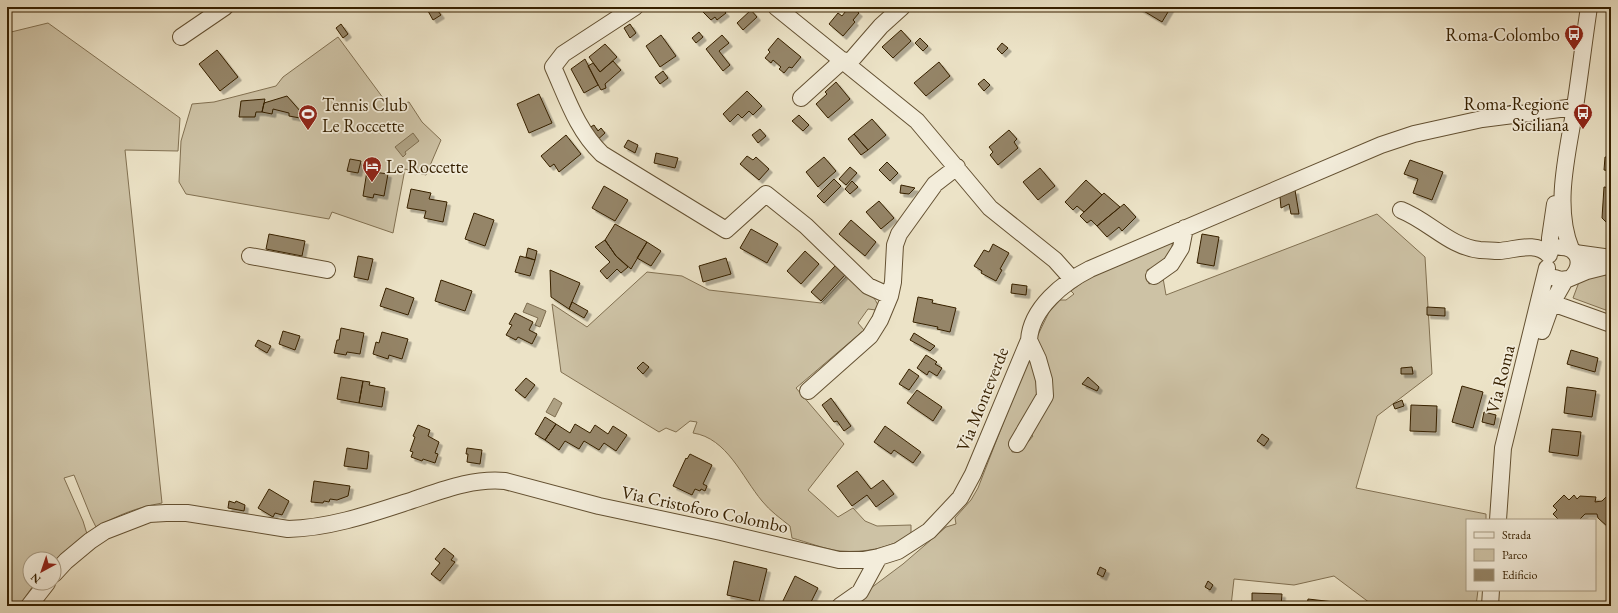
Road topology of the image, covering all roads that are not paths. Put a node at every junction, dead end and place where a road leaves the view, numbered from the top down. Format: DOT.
graph roads {
  1 [pos="225,7"];
  2 [pos="635,7"];
  3 [pos="776,7"];
  4 [pos="902,7"];
  5 [pos="1589,7"];
  6 [pos="181,37"];
  7 [pos="845,62"];
  8 [pos="801,98"];
  9 [pos="1575,107"];
  10 [pos="957,167"];
  11 [pos="1565,168"];
  12 [pos="1401,210"];
  13 [pos="1185,228"];
  14 [pos="1573,251"];
  15 [pos="250,256"];
  16 [pos="1549,258"];
  17 [pos="1611,258"];
  18 [pos="1611,265"];
  19 [pos="327,270"];
  20 [pos="1077,276"];
  21 [pos="1154,276"];
  22 [pos="1569,278"];
  23 [pos="890,296"];
  24 [pos="1552,303"];
  25 [pos="1611,324"];
  26 [pos="1029,340"];
  27 [pos="808,391"];
  28 [pos="1017,444"];
  29 [pos="1500,502"];
  30 [pos="1498,519"];
  31 [pos="879,557"];
  32 [pos="62,565"];
  33 [pos="41,591"];
  34 [pos="1491,591"];
  35 [pos="30,606"];
  36 [pos="840,606"];
  37 [pos="1490,606"];
  1 -- 6 [label="street"];
  2 -- 23 [label="street"];
  3 -- 7 [label="street"];
  4 -- 7 [label="street"];
  5 -- 9 [label="street"];
  7 -- 8 [label="street"];
  7 -- 10 [label="street"];
  9 -- 11 [label="street"];
  9 -- 13 [label="street"];
  10 -- 20 [label="street"];
  10 -- 23 [label="street"];
  11 -- 14 [label="street"];
  11 -- 16 [label="street, Via Roma"];
  12 -- 16 [label="street"];
  13 -- 20 [label="street"];
  13 -- 21 [label="street"];
  14 -- 16 [label="street"];
  14 -- 17 [label="street"];
  14 -- 22 [label="street"];
  15 -- 19 [label="street"];
  16 -- 22 [label="street"];
  16 -- 29 [label="street, Via Roma"];
  18 -- 22 [label="street"];
  20 -- 26 [label="street, Via Monteverde"];
  22 -- 24 [label="street, Via Roma"];
  23 -- 27 [label="street"];
  24 -- 25 [label="street"];
  24 -- 29 [label="street, Via Roma"];
  26 -- 28 [label="street"];
  26 -- 31 [label="street, Via Monteverde"];
  29 -- 30 [label="street, Via Roma"];
  31 -- 32 [label="street, Via Cristoforo Colombo"];
  31 -- 36 [label="street"];
  33 -- 35 [label="street"];
  34 -- 37 [label="street"];
}
